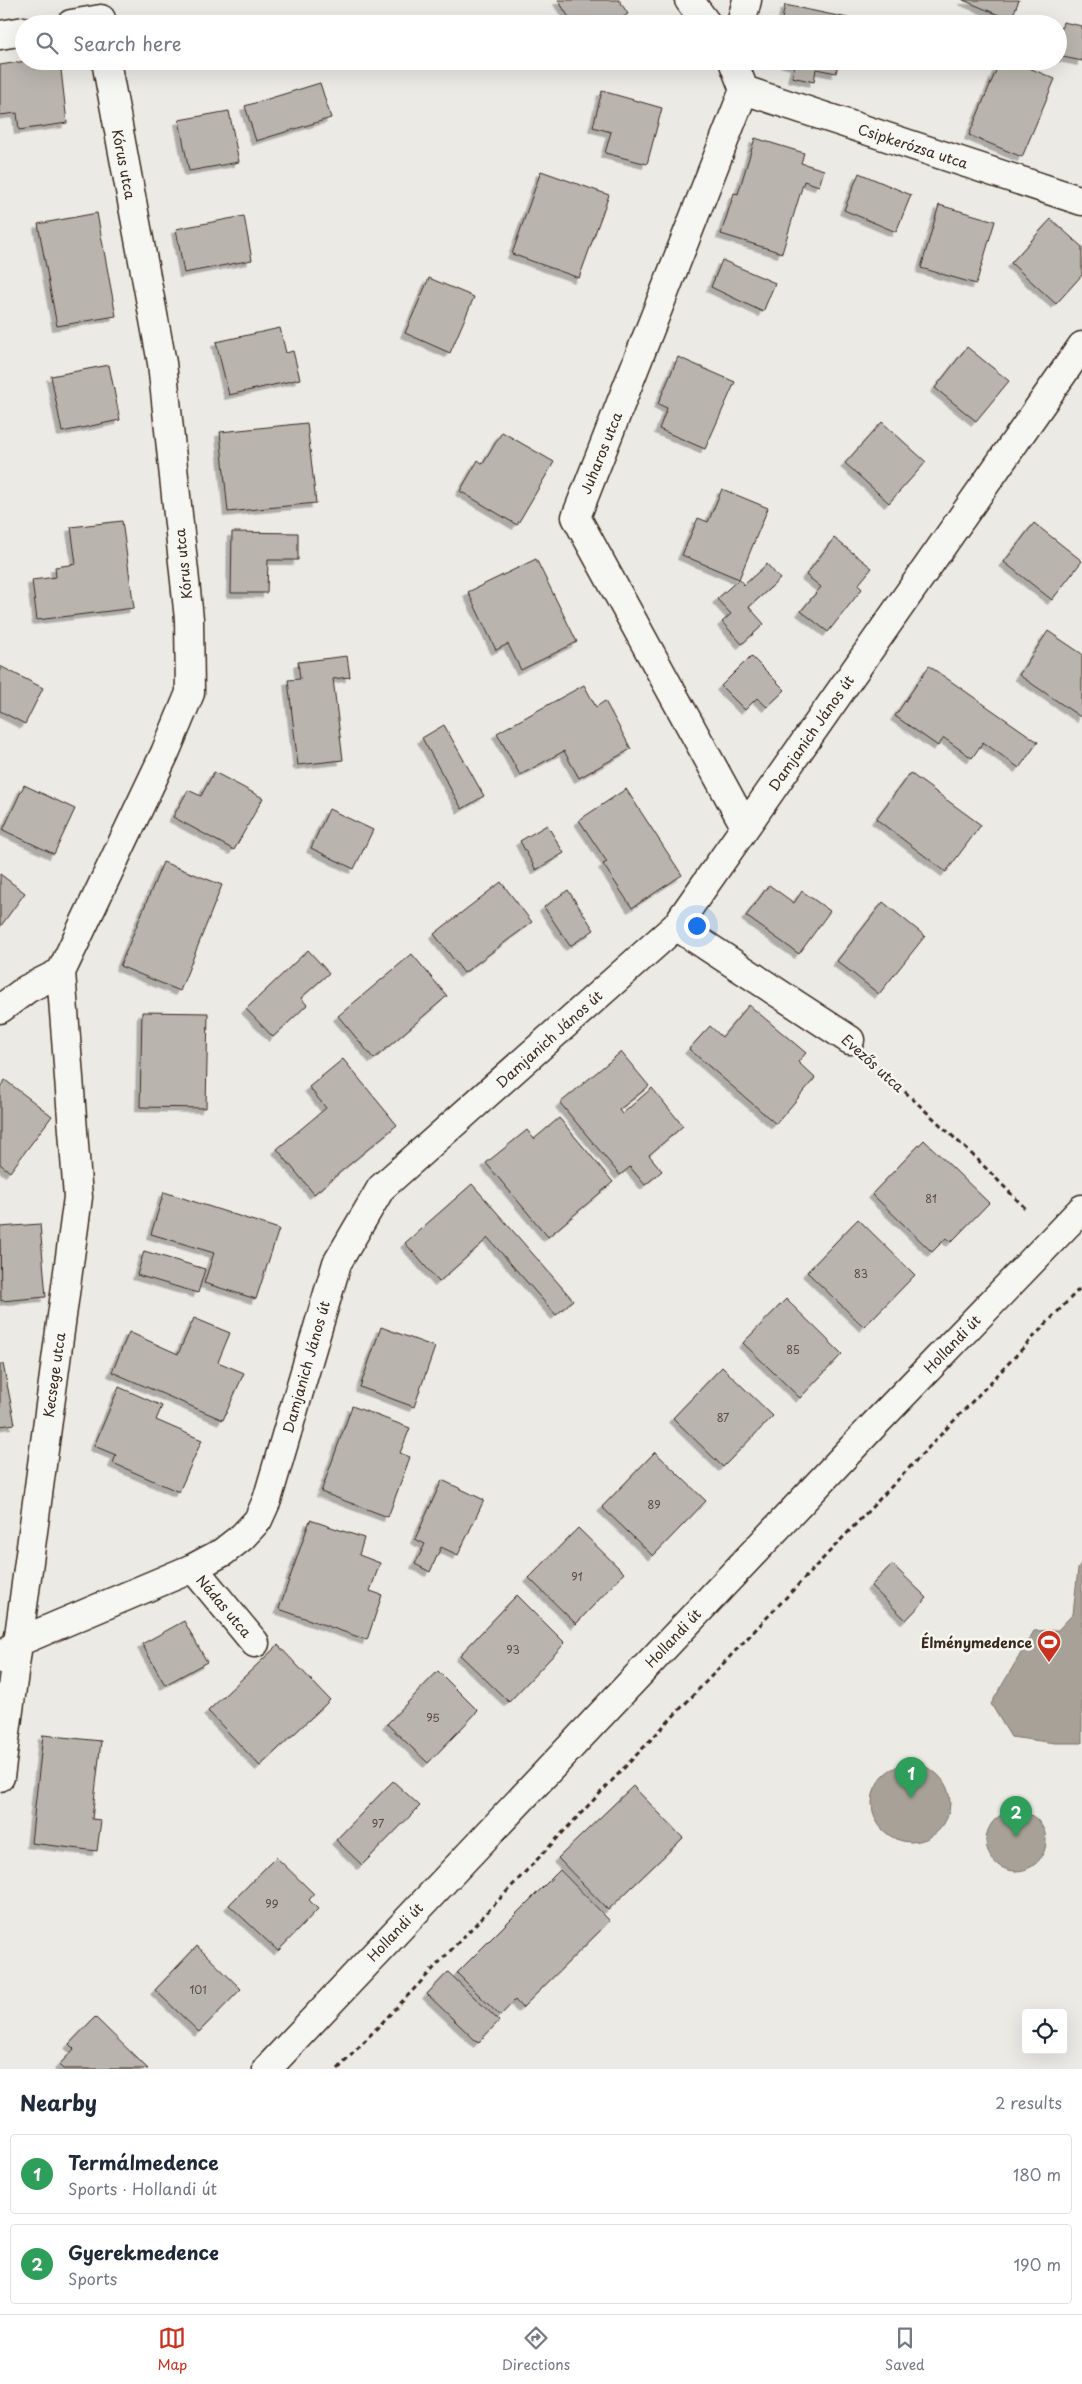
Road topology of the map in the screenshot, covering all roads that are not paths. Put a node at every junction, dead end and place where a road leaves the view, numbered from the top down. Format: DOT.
graph roads {
  1 [pos="690,0"];
  2 [pos="747,0"];
  3 [pos="701,15"];
  4 [pos="743,15"];
  5 [pos="15,32"];
  6 [pos="0,35"];
  7 [pos="108,70"];
  8 [pos="736,70"];
  9 [pos="744,90"];
  10 [pos="1082,201"];
  11 [pos="1082,346"];
  12 [pos="745,826"];
  13 [pos="676,926"];
  14 [pos="61,972"];
  15 [pos="0,1010"];
  16 [pos="850,1040"];
  17 [pos="1082,1209"];
  18 [pos="193,1568"];
  19 [pos="255,1643"];
  20 [pos="9,1651"];
  21 [pos="0,1776"];
  22 [pos="267,2069"];
  1 -- 3 [label="street"];
  2 -- 4 [label="street"];
  5 -- 6 [label="street"];
  7 -- 14 [label="street, Kórus utca"];
  8 -- 9 [label="street"];
  9 -- 10 [label="street, Csipkerózsa utca"];
  9 -- 12 [label="street, Juharos utca"];
  11 -- 12 [label="street, Damjanich János út"];
  12 -- 13 [label="street, Damjanich János út"];
  13 -- 16 [label="street, Evezős utca"];
  13 -- 18 [label="street, Damjanich János út"];
  14 -- 15 [label="street"];
  14 -- 20 [label="street, Kecsege utca"];
  17 -- 22 [label="street, Hollandi út"];
  18 -- 19 [label="street, Nádas utca"];
  18 -- 20 [label="street, Damjanich János út"];
  20 -- 21 [label="street, Kecsege utca"];
}
